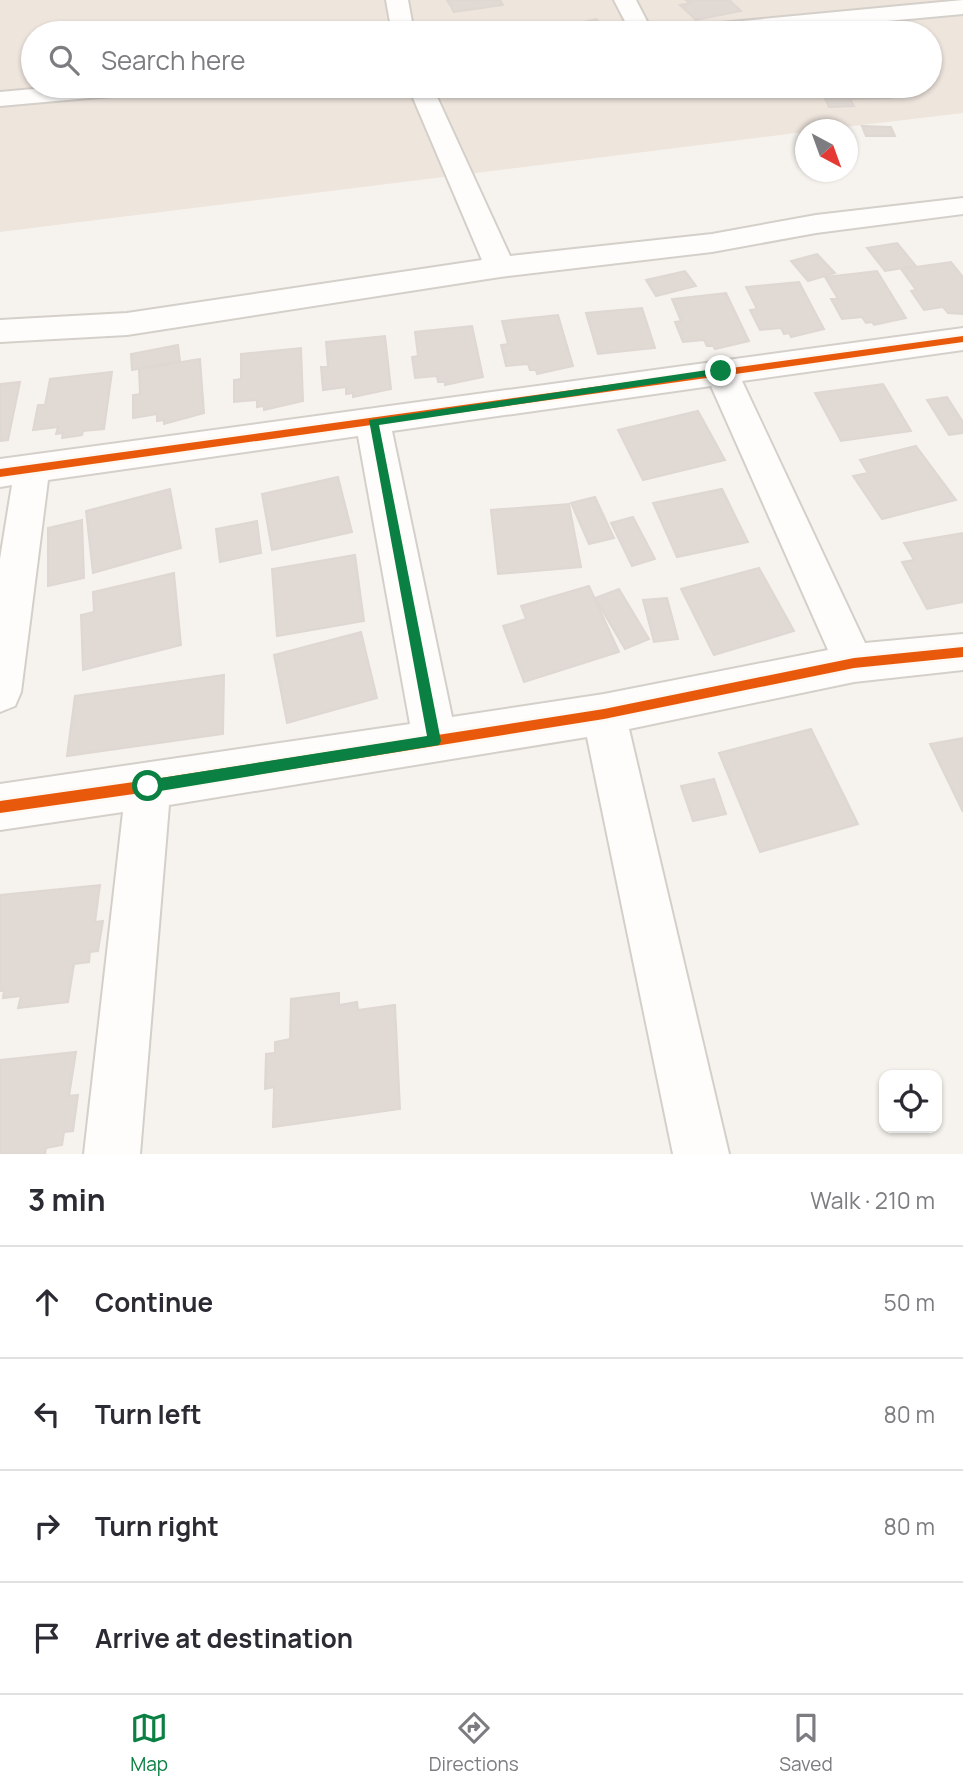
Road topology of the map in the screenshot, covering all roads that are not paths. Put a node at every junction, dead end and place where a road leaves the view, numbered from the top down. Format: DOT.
graph roads {
  1 [pos="397,0"];
  2 [pos="625,0"];
  3 [pos="824,0"];
  4 [pos="963,7"];
  5 [pos="838,19"];
  6 [pos="401,21"];
  7 [pos="636,21"];
  8 [pos="817,21"];
  9 [pos="21,97"];
  10 [pos="425,98"];
  11 [pos="0,99"];
  12 [pos="963,206"];
  13 [pos="500,267"];
  14 [pos="0,331"];
  15 [pos="963,339"];
  16 [pos="721,371"];
  17 [pos="373,422"];
  18 [pos="16,471"];
  19 [pos="963,652"];
  20 [pos="854,663"];
  21 [pos="0,692"];
  22 [pos="604,713"];
  23 [pos="435,741"];
  24 [pos="148,786"];
  25 [pos="0,807"];
  26 [pos="112,1154"];
  27 [pos="701,1154"];
  1 -- 6 [label="street"];
  2 -- 7 [label="street"];
  3 -- 5 [label="street"];
  4 -- 5 [label="street"];
  5 -- 8 [label="street"];
  9 -- 11 [label="street"];
  10 -- 13 [label="street"];
  12 -- 13 [label="street"];
  13 -- 14 [label="street"];
  15 -- 16 [label="street"];
  16 -- 17 [label="street"];
  16 -- 20 [label="street"];
  17 -- 18 [label="street"];
  17 -- 23 [label="street"];
  18 -- 21 [label="street"];
  19 -- 20 [label="street"];
  20 -- 22 [label="street"];
  22 -- 23 [label="street"];
  22 -- 27 [label="street"];
  23 -- 24 [label="street"];
  24 -- 25 [label="street"];
  24 -- 26 [label="street"];
}
